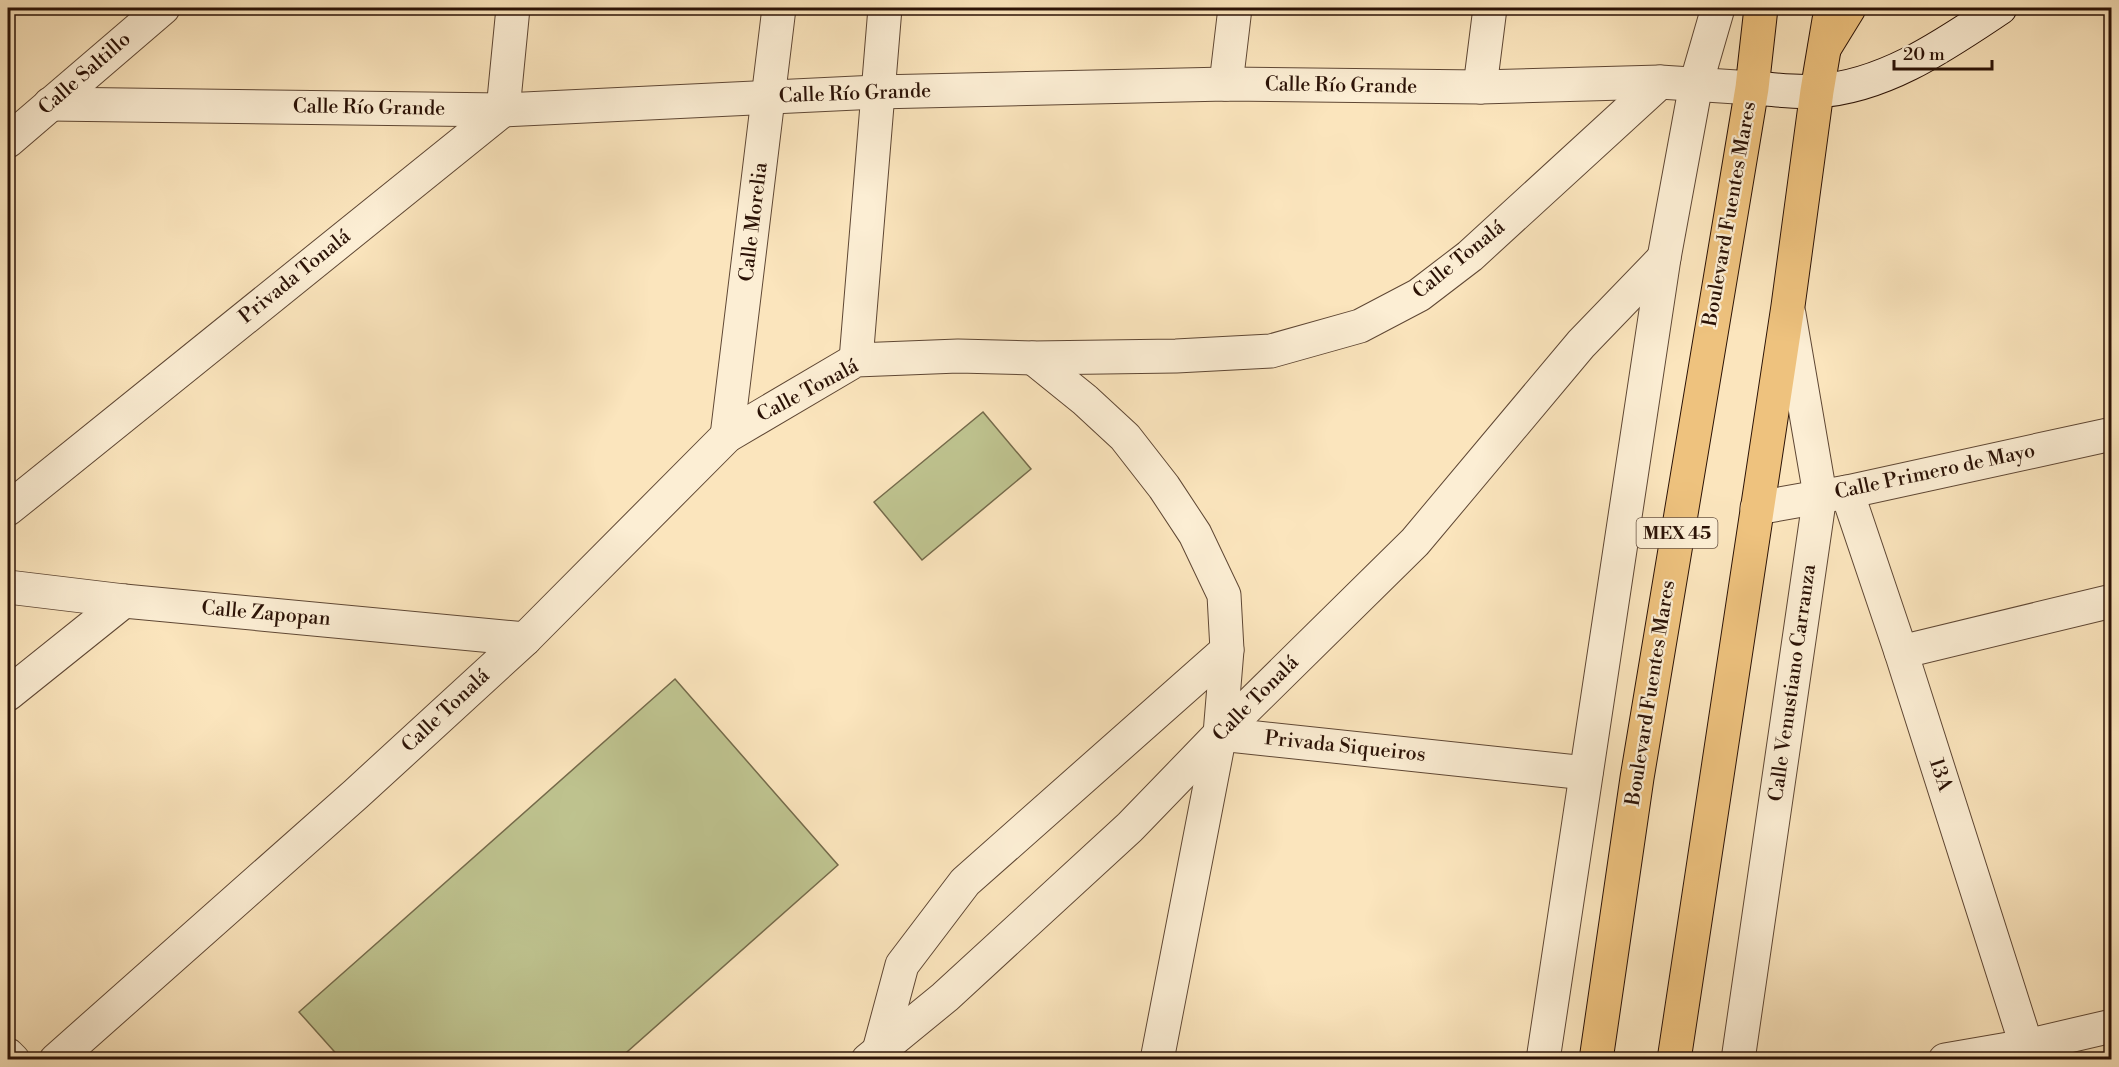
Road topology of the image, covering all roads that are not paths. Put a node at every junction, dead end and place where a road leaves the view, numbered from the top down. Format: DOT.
graph roads {
  1 [pos="163,8"];
  2 [pos="513,8"];
  3 [pos="779,8"];
  4 [pos="885,8"];
  5 [pos="1235,8"];
  6 [pos="1490,8"];
  7 [pos="1718,8"];
  8 [pos="1761,8"];
  9 [pos="1831,8"];
  10 [pos="1849,8"];
  11 [pos="2001,8"];
  12 [pos="1825,47"];
  13 [pos="1660,82"];
  14 [pos="1226,84"];
  15 [pos="1696,84"];
  16 [pos="1480,87"];
  17 [pos="1752,88"];
  18 [pos="877,92"];
  19 [pos="1817,92"];
  20 [pos="769,97"];
  21 [pos="50,104"];
  22 [pos="503,110"];
  23 [pos="8,141"];
  24 [pos="1664,258"];
  25 [pos="1788,306"];
  26 [pos="1033,358"];
  27 [pos="856,360"];
  28 [pos="2112,434"];
  29 [pos="727,436"];
  30 [pos="1834,494"];
  31 [pos="1758,508"];
  32 [pos="8,509"];
  33 [pos="8,587"];
  34 [pos="124,601"];
  35 [pos="2112,601"];
  36 [pos="525,639"];
  37 [pos="1227,650"];
  38 [pos="1901,652"];
  39 [pos="8,694"];
  40 [pos="1220,734"];
  41 [pos="1586,773"];
  42 [pos="2112,1026"];
  43 [pos="2029,1053"];
  44 [pos="8,1055"];
  45 [pos="874,1057"];
  46 [pos="13,1059"];
  47 [pos="56,1059"];
  48 [pos="1156,1059"];
  49 [pos="1543,1059"];
  50 [pos="1596,1059"];
  51 [pos="1674,1059"];
  52 [pos="1737,1059"];
  53 [pos="1945,1059"];
  1 -- 21 [label="street, Calle Saltillo"];
  2 -- 22 [label="street"];
  3 -- 20 [label="street, Calle Morelia"];
  4 -- 18 [label="street"];
  5 -- 14 [label="street"];
  6 -- 16 [label="street"];
  7 -- 15 [label="street"];
  8 -- 17 [label="main road, Boulevard Fuentes Mares / MEX 45"];
  9 -- 12 [label="main road"];
  10 -- 12 [label="main road"];
  11 -- 19 [label="street"];
  12 -- 19 [label="main road"];
  13 -- 15 [label="street"];
  13 -- 16 [label="street, Calle Río Grande"];
  13 -- 26 [label="street, Calle Tonalá"];
  14 -- 16 [label="street, Calle Río Grande"];
  14 -- 18 [label="street, Calle Río Grande"];
  15 -- 17 [label="street"];
  15 -- 24 [label="street"];
  17 -- 19 [label="street"];
  17 -- 50 [label="main road, Boulevard Fuentes Mares / MEX 45"];
  18 -- 20 [label="street, Calle Río Grande"];
  18 -- 27 [label="street"];
  19 -- 25 [label="main road"];
  20 -- 22 [label="street, Calle Río Grande"];
  20 -- 29 [label="street, Calle Morelia"];
  21 -- 22 [label="street, Calle Río Grande"];
  21 -- 23 [label="street, Calle Saltillo"];
  22 -- 32 [label="street, Privada Tonalá"];
  24 -- 40 [label="street, Calle Tonalá"];
  24 -- 41 [label="street"];
  25 -- 30 [label="street, Calle Venustiano Carranza"];
  25 -- 31 [label="main road"];
  26 -- 27 [label="street, Calle Tonalá"];
  26 -- 37 [label="street"];
  27 -- 29 [label="street, Calle Tonalá"];
  28 -- 30 [label="street, Calle Primero de Mayo"];
  29 -- 36 [label="street, Calle Tonalá"];
  30 -- 31 [label="street, Calle Primero de Mayo"];
  30 -- 38 [label="street, 13A"];
  30 -- 52 [label="street, Calle Venustiano Carranza"];
  31 -- 51 [label="main road"];
  33 -- 34 [label="street, Calle Zapopan"];
  34 -- 36 [label="street, Calle Zapopan"];
  34 -- 39 [label="street"];
  35 -- 38 [label="street"];
  36 -- 47 [label="street, Calle Tonalá"];
  37 -- 40 [label="street"];
  37 -- 45 [label="street"];
  38 -- 43 [label="street, 13A"];
  40 -- 41 [label="street, Privada Siqueiros"];
  40 -- 45 [label="street, Calle Tonalá"];
  40 -- 48 [label="street"];
  41 -- 49 [label="street"];
  42 -- 43 [label="street"];
  43 -- 53 [label="street"];
  44 -- 46 [label="street"];
}
